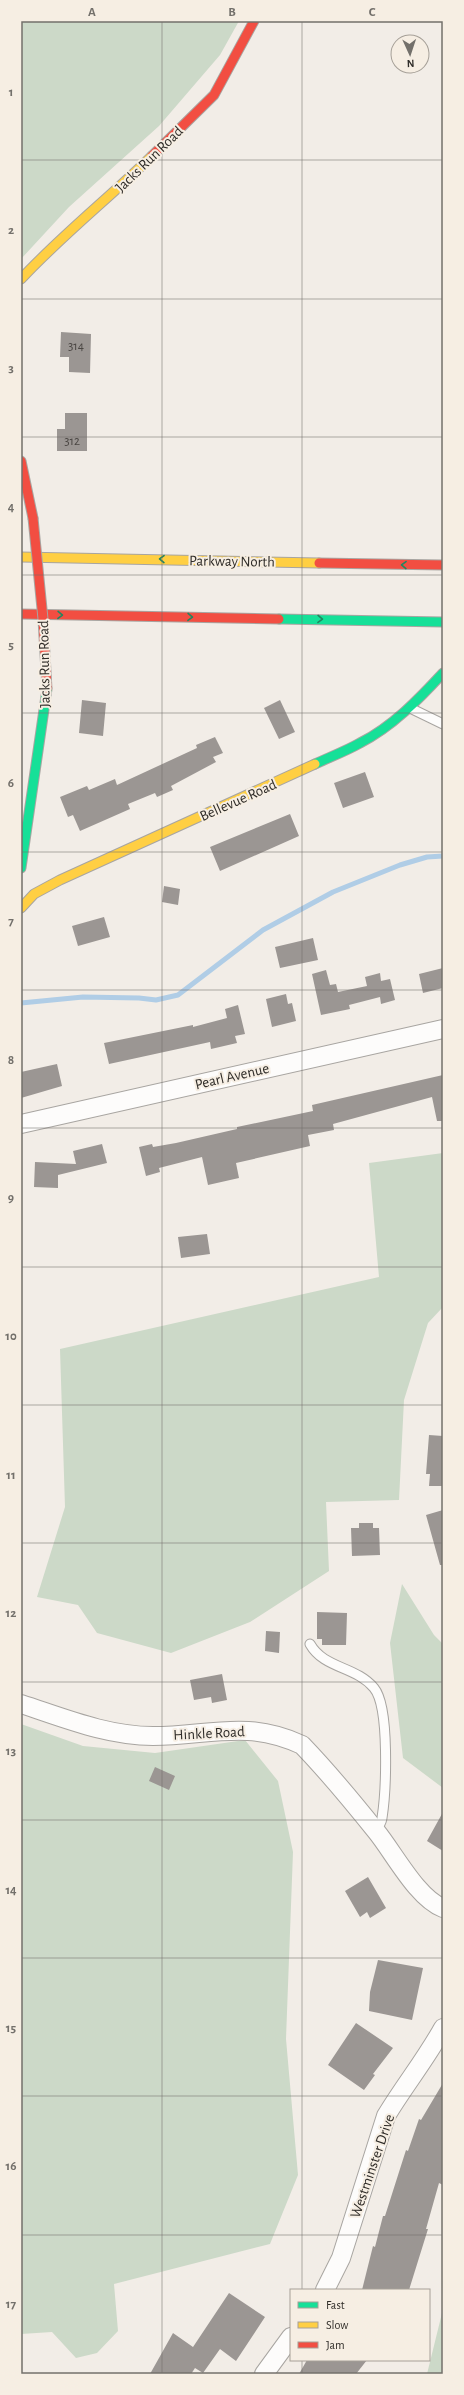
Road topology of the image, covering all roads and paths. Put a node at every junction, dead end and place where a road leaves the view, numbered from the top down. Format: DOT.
graph roads {
  1 [pos="254,21"];
  2 [pos="21,278"];
  3 [pos="21,460"];
  4 [pos="21,557"];
  5 [pos="443,565"];
  6 [pos="21,614"];
  7 [pos="443,622"];
  8 [pos="443,673"];
  9 [pos="410,708"];
  10 [pos="443,724"];
  11 [pos="21,868"];
  12 [pos="22,900"];
  13 [pos="443,1029"];
  14 [pos="21,1124"];
  15 [pos="310,1644"];
  16 [pos="21,1704"];
  17 [pos="376,1831"];
  18 [pos="443,1908"];
  19 [pos="443,2028"];
  20 [pos="326,2289"];
  21 [pos="290,2338"];
  22 [pos="264,2374"];
  1 -- 2 [label="main road, Jacks Run Road"];
  3 -- 11 [label="main road, Jacks Run Road, bridge"];
  5 -- 4 [label="main road, Parkway North, one-way"];
  6 -- 7 [label="main road, one-way"];
  8 -- 9 [label="main road, Bellevue Road"];
  9 -- 10 [label="lane"];
  9 -- 12 [label="main road, Bellevue Road"];
  13 -- 14 [label="street, Pearl Avenue"];
  15 -- 17 [label="lane"];
  16 -- 17 [label="street, Hinkle Road"];
  17 -- 18 [label="street, Hinkle Road"];
  19 -- 20 [label="street, Westminster Drive"];
  21 -- 22 [label="street"];
}
